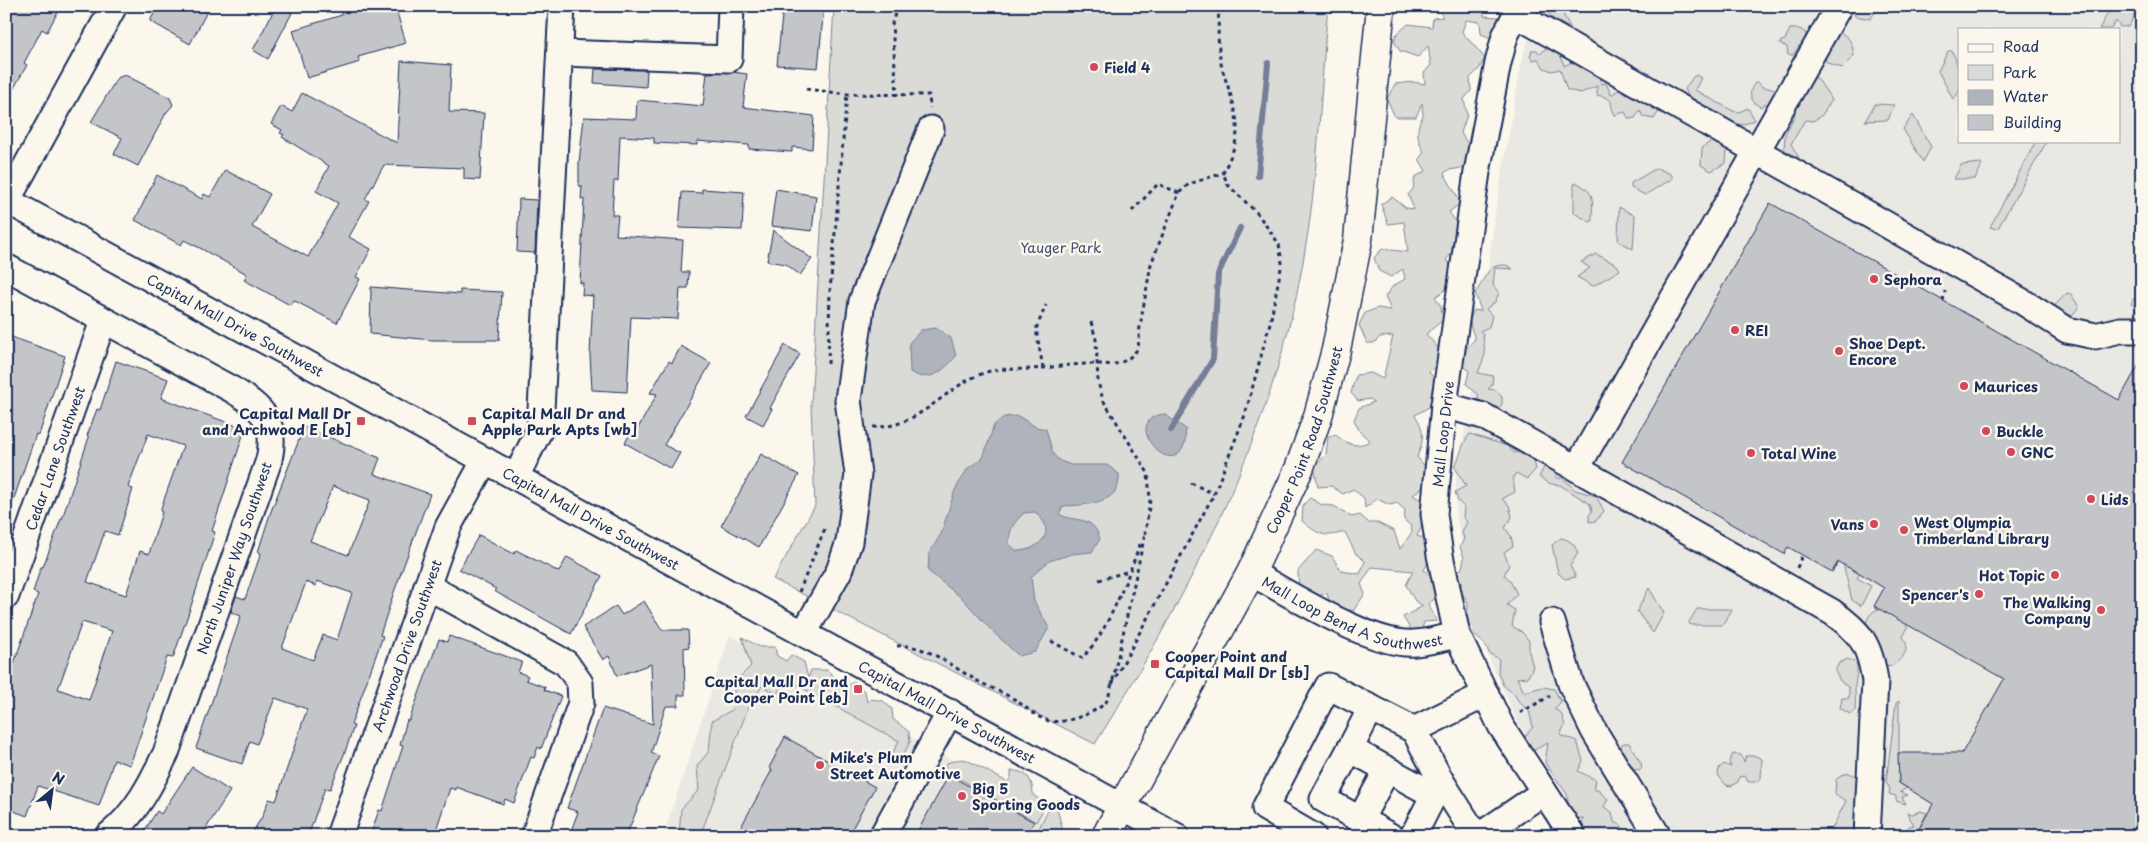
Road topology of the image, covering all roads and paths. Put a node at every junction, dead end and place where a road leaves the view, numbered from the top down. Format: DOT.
graph roads {
  1 [pos="114,6"];
  2 [pos="562,6"];
  3 [pos="731,6"];
  4 [pos="897,6"];
  5 [pos="1219,6"];
  6 [pos="1381,6"];
  7 [pos="1839,6"];
  8 [pos="1517,10"];
  9 [pos="561,53"];
  10 [pos="806,89"];
  11 [pos="897,95"];
  12 [pos="931,129"];
  13 [pos="1756,152"];
  14 [pos="1223,173"];
  15 [pos="1179,193"];
  16 [pos="7,200"];
  17 [pos="1132,211"];
  18 [pos="6,267"];
  19 [pos="1945,291"];
  20 [pos="1943,300"];
  21 [pos="1046,305"];
  22 [pos="103,320"];
  23 [pos="1091,322"];
  24 [pos="2142,330"];
  25 [pos="1098,364"];
  26 [pos="1043,368"];
  27 [pos="1444,406"];
  28 [pos="850,426"];
  29 [pos="485,460"];
  30 [pos="1577,468"];
  31 [pos="516,477"];
  32 [pos="1191,482"];
  33 [pos="1214,494"];
  34 [pos="1145,534"];
  35 [pos="1802,555"];
  36 [pos="1797,569"];
  37 [pos="1130,571"];
  38 [pos="1250,573"];
  39 [pos="1099,580"];
  40 [pos="427,586"];
  41 [pos="6,596"];
  42 [pos="1552,622"];
  43 [pos="804,633"];
  44 [pos="1457,635"];
  45 [pos="1051,641"];
  46 [pos="897,646"];
  47 [pos="1112,684"];
  48 [pos="1486,694"];
  49 [pos="1550,696"];
  50 [pos="1371,708"];
  51 [pos="950,712"];
  52 [pos="1515,715"];
  53 [pos="1414,730"];
  54 [pos="1350,749"];
  55 [pos="1387,770"];
  56 [pos="1437,788"];
  57 [pos="1544,792"];
  58 [pos="1123,806"];
  59 [pos="1360,820"];
  60 [pos="108,836"];
  61 [pos="339,836"];
  62 [pos="534,836"];
  63 [pos="882,836"];
  64 [pos="1106,836"];
  65 [pos="1176,836"];
  66 [pos="1313,836"];
  67 [pos="1390,836"];
  68 [pos="1413,836"];
  69 [pos="1478,836"];
  70 [pos="1573,836"];
  71 [pos="1658,836"];
  72 [pos="1867,836"];
  1 -- 16 [label="street"];
  2 -- 9 [label="street"];
  3 -- 9 [label="street"];
  4 -- 11 [label="path"];
  5 -- 14 [label="path"];
  6 -- 38 [label="main road, Cooper Point Road Southwest"];
  7 -- 13 [label="street"];
  8 -- 13 [label="street"];
  8 -- 27 [label="street, Mall Loop Drive"];
  9 -- 31 [label="street"];
  10 -- 11 [label="path"];
  11 -- 12 [label="path"];
  12 -- 28 [label="street"];
  13 -- 24 [label="street"];
  13 -- 30 [label="street"];
  14 -- 15 [label="path"];
  14 -- 33 [label="path"];
  15 -- 17 [label="path"];
  15 -- 25 [label="path"];
  16 -- 29 [label="street, Capital Mall Drive Southwest"];
  18 -- 22 [label="street, North Juniper Way Southwest"];
  19 -- 20 [label="path"];
  21 -- 26 [label="path"];
  22 -- 41 [label="street, Cedar Lane Southwest"];
  22 -- 60 [label="street, North Juniper Way Southwest"];
  23 -- 25 [label="path"];
  25 -- 26 [label="path"];
  25 -- 34 [label="path"];
  26 -- 28 [label="path"];
  27 -- 30 [label="street"];
  27 -- 44 [label="street, Mall Loop Drive"];
  28 -- 43 [label="street"];
  29 -- 31 [label="street, Capital Mall Drive Southwest"];
  29 -- 40 [label="street, Archwood Drive Southwest"];
  30 -- 72 [label="street"];
  31 -- 43 [label="street, Capital Mall Drive Southwest"];
  32 -- 33 [label="path"];
  33 -- 47 [label="path"];
  34 -- 37 [label="path"];
  34 -- 47 [label="path"];
  35 -- 36 [label="path"];
  37 -- 39 [label="path"];
  37 -- 45 [label="path"];
  38 -- 44 [label="street, Mall Loop Bend A Southwest"];
  38 -- 58 [label="main road, Cooper Point Road Southwest"];
  40 -- 61 [label="street, Archwood Drive Southwest"];
  40 -- 62 [label="street"];
  42 -- 71 [label="street"];
  43 -- 51 [label="street, Capital Mall Drive Southwest"];
  44 -- 48 [label="street, Mall Loop Drive"];
  46 -- 47 [label="path"];
  48 -- 53 [label="street"];
  48 -- 57 [label="street, Mall Loop Drive"];
  49 -- 52 [label="path"];
  50 -- 53 [label="street"];
  50 -- 54 [label="street"];
  50 -- 66 [label="street"];
  51 -- 58 [label="street, Capital Mall Drive Southwest"];
  51 -- 63 [label="street"];
  53 -- 56 [label="street"];
  54 -- 55 [label="street"];
  54 -- 59 [label="street"];
  55 -- 56 [label="street"];
  55 -- 59 [label="street"];
  56 -- 68 [label="street"];
  56 -- 69 [label="street"];
  57 -- 69 [label="street"];
  57 -- 70 [label="street, Mall Loop Drive"];
  58 -- 64 [label="main road, Cooper Point Road Southwest"];
  58 -- 65 [label="street, Capital Mall Drive Southwest"];
  59 -- 67 [label="street"];
}
